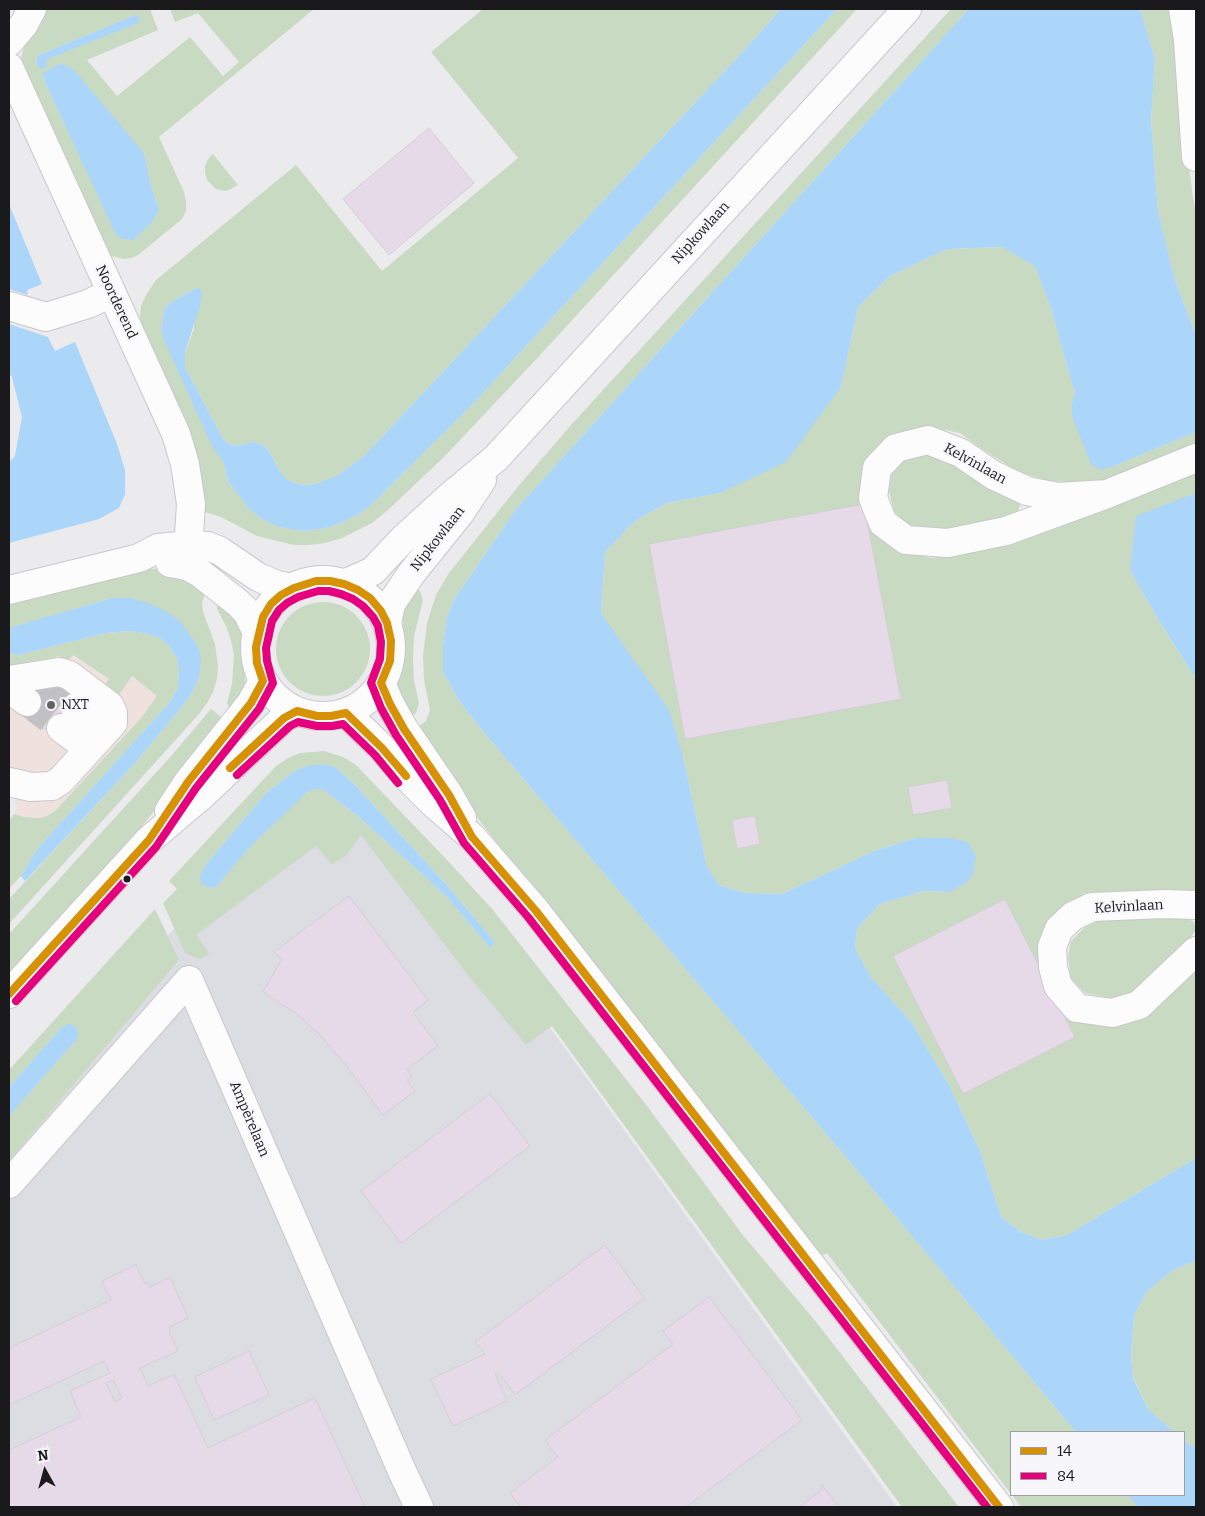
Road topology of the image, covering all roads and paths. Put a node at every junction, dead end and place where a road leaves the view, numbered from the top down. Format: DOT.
graph roads {
  1 [pos="32,9"];
  2 [pos="906,9"];
  3 [pos="1183,9"];
  4 [pos="9,42"];
  5 [pos="9,67"];
  6 [pos="1196,157"];
  7 [pos="111,293"];
  8 [pos="9,306"];
  9 [pos="496,458"];
  10 [pos="1196,458"];
  11 [pos="1106,494"];
  12 [pos="188,556"];
  13 [pos="344,584"];
  14 [pos="294,588"];
  15 [pos="9,590"];
  16 [pos="387,623"];
  17 [pos="258,635"];
  18 [pos="264,681"];
  19 [pos="382,682"];
  20 [pos="24,686"];
  21 [pos="297,711"];
  22 [pos="346,713"];
  23 [pos="68,718"];
  24 [pos="97,740"];
  25 [pos="9,782"];
  26 [pos="472,837"];
  27 [pos="149,840"];
  28 [pos="1196,905"];
  29 [pos="1196,950"];
  30 [pos="9,994"];
  31 [pos="9,1184"];
  32 [pos="419,1507"];
  33 [pos="999,1507"];
  1 -- 4 [label="street"];
  2 -- 9 [label="street, Nipkowlaan"];
  3 -- 6 [label="street"];
  5 -- 7 [label="street, Noorderend"];
  7 -- 8 [label="street"];
  7 -- 12 [label="street, Noorderend"];
  9 -- 13 [label="street, Nipkowlaan"];
  9 -- 16 [label="street, Nipkowlaan"];
  10 -- 11 [label="street, Kelvinlaan"];
  11 -- 11 [label="street, Kelvinlaan"];
  12 -- 14 [label="street"];
  12 -- 15 [label="street"];
  12 -- 17 [label="street"];
  13 -- 14 [label="street"];
  13 -- 16 [label="street"];
  14 -- 17 [label="street"];
  16 -- 19 [label="street"];
  17 -- 18 [label="street"];
  18 -- 21 [label="street"];
  18 -- 27 [label="street"];
  19 -- 22 [label="street"];
  19 -- 26 [label="street"];
  20 -- 24 [label="street"];
  21 -- 22 [label="street"];
  21 -- 27 [label="street"];
  22 -- 26 [label="street"];
  23 -- 24 [label="street"];
  24 -- 25 [label="street"];
  26 -- 33 [label="street"];
  27 -- 30 [label="street"];
  28 -- 29 [label="street, Kelvinlaan"];
  31 -- 32 [label="street, Ampèrelaan"];
}
